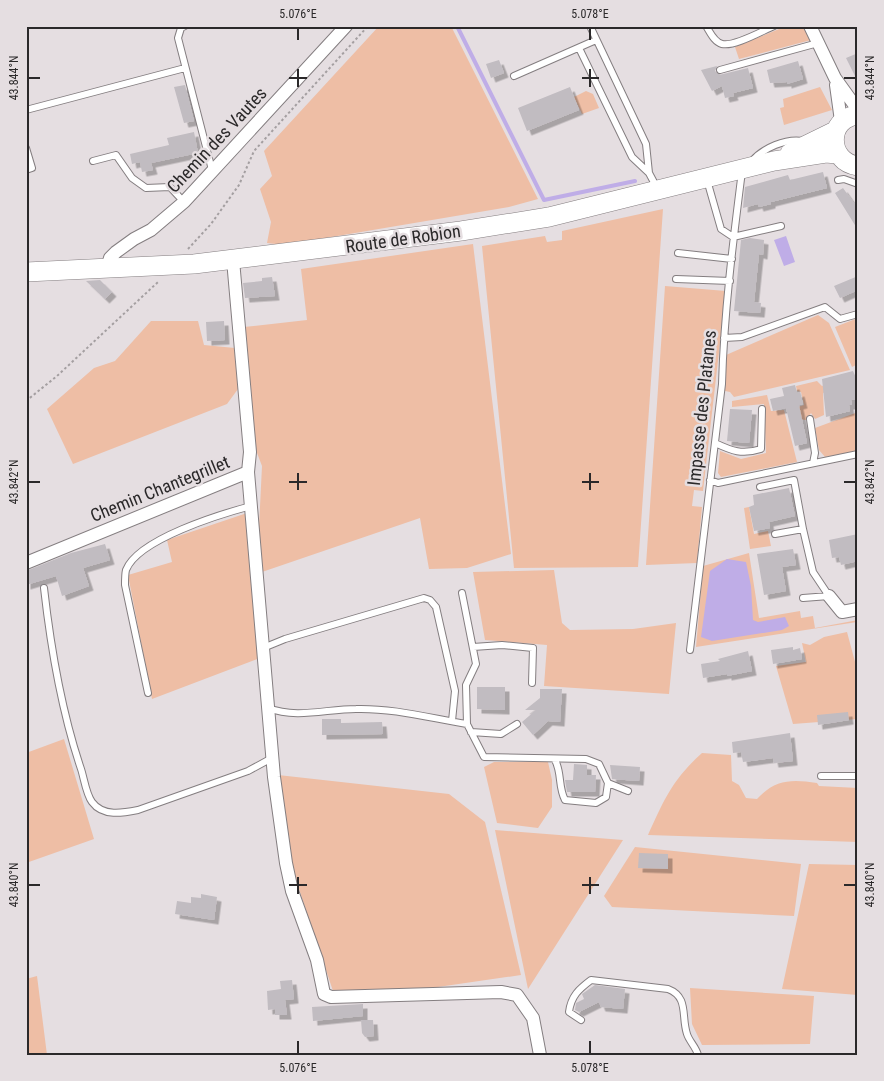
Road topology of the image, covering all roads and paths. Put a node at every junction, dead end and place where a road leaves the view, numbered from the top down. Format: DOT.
graph roads {
  1 [pos="185,26"];
  2 [pos="346,26"];
  3 [pos="368,26"];
  4 [pos="590,26"];
  5 [pos="706,26"];
  6 [pos="774,26"];
  7 [pos="810,26"];
  8 [pos="178,29"];
  9 [pos="596,40"];
  10 [pos="818,44"];
  11 [pos="579,48"];
  12 [pos="185,68"];
  13 [pos="720,70"];
  14 [pos="514,76"];
  15 [pos="834,78"];
  16 [pos="26,110"];
  17 [pos="858,110"];
  18 [pos="845,122"];
  19 [pos="811,142"];
  20 [pos="26,148"];
  21 [pos="837,154"];
  22 [pos="93,161"];
  23 [pos="774,161"];
  24 [pos="744,169"];
  25 [pos="26,170"];
  26 [pos="213,171"];
  27 [pos="857,171"];
  28 [pos="649,173"];
  29 [pos="707,179"];
  30 [pos="838,180"];
  31 [pos="659,191"];
  32 [pos="184,202"];
  33 [pos="781,226"];
  34 [pos="733,237"];
  35 [pos="184,253"];
  36 [pos="678,253"];
  37 [pos="233,260"];
  38 [pos="732,260"];
  39 [pos="107,268"];
  40 [pos="26,272"];
  41 [pos="162,278"];
  42 [pos="676,279"];
  43 [pos="730,281"];
  44 [pos="858,314"];
  45 [pos="724,338"];
  46 [pos="26,401"];
  47 [pos="762,409"];
  48 [pos="810,419"];
  49 [pos="715,443"];
  50 [pos="858,454"];
  51 [pos="813,463"];
  52 [pos="248,472"];
  53 [pos="710,480"];
  54 [pos="760,487"];
  55 [pos="251,506"];
  56 [pos="803,528"];
  57 [pos="775,534"];
  58 [pos="26,563"];
  59 [pos="44,588"];
  60 [pos="462,593"];
  61 [pos="829,596"];
  62 [pos="803,598"];
  63 [pos="858,609"];
  64 [pos="473,647"];
  65 [pos="263,648"];
  66 [pos="690,650"];
  67 [pos="532,683"];
  68 [pos="148,693"];
  69 [pos="268,708"];
  70 [pos="452,721"];
  71 [pos="467,724"];
  72 [pos="517,724"];
  73 [pos="471,732"];
  74 [pos="272,758"];
  75 [pos="555,760"];
  76 [pos="820,776"];
  77 [pos="858,776"];
  78 [pos="608,783"];
  79 [pos="628,791"];
  80 [pos="582,1020"];
  81 [pos="540,1055"];
  82 [pos="698,1055"];
  1 -- 8 [label="lane"];
  2 -- 26 [label="street, Chemin des Vautes"];
  3 -- 35 [label="path"];
  4 -- 9 [label="lane"];
  5 -- 6 [label="lane"];
  7 -- 10 [label="street"];
  8 -- 12 [label="lane"];
  9 -- 11 [label="lane"];
  9 -- 28 [label="lane"];
  10 -- 13 [label="lane"];
  10 -- 15 [label="street"];
  11 -- 14 [label="lane"];
  11 -- 28 [label="lane"];
  12 -- 16 [label="lane"];
  12 -- 26 [label="lane"];
  15 -- 17 [label="street"];
  15 -- 18 [label="street"];
  18 -- 19 [label="main road, Route de Robion"];
  18 -- 21 [label="main road"];
  19 -- 23 [label="main road, Route de Robion"];
  19 -- 24 [label="lane"];
  20 -- 25 [label="lane"];
  21 -- 23 [label="main road, Route de Robion"];
  21 -- 27 [label="main road"];
  22 -- 32 [label="lane"];
  23 -- 24 [label="main road, Route de Robion"];
  24 -- 29 [label="main road, Route de Robion"];
  24 -- 34 [label="lane, Impasse des Platanes"];
  26 -- 32 [label="street, Chemin des Vautes"];
  27 -- 30 [label="lane"];
  28 -- 31 [label="lane"];
  29 -- 31 [label="main road, Route de Robion"];
  29 -- 34 [label="lane"];
  31 -- 37 [label="main road, Route de Robion"];
  32 -- 39 [label="street, Chemin des Vautes"];
  33 -- 34 [label="lane"];
  34 -- 38 [label="lane, Impasse des Platanes"];
  36 -- 38 [label="lane"];
  37 -- 39 [label="main road, Route de Robion"];
  37 -- 52 [label="street, Chemin Chantegrillet"];
  38 -- 43 [label="lane, Impasse des Platanes"];
  39 -- 40 [label="main road, Route de Robion"];
  41 -- 46 [label="path"];
  42 -- 43 [label="lane"];
  43 -- 45 [label="lane, Impasse des Platanes"];
  44 -- 45 [label="lane"];
  45 -- 49 [label="lane, Impasse des Platanes"];
  47 -- 49 [label="lane"];
  48 -- 51 [label="lane"];
  49 -- 53 [label="lane, Impasse des Platanes"];
  50 -- 51 [label="lane"];
  51 -- 53 [label="lane"];
  52 -- 55 [label="street"];
  52 -- 58 [label="street, Chemin Chantegrillet"];
  53 -- 66 [label="lane, Impasse des Platanes"];
  54 -- 56 [label="lane"];
  55 -- 65 [label="street"];
  55 -- 68 [label="lane"];
  56 -- 57 [label="lane"];
  56 -- 61 [label="lane"];
  59 -- 74 [label="lane"];
  60 -- 64 [label="lane"];
  61 -- 62 [label="lane"];
  61 -- 63 [label="street"];
  64 -- 67 [label="lane"];
  64 -- 71 [label="lane"];
  65 -- 69 [label="street"];
  65 -- 70 [label="lane"];
  69 -- 70 [label="lane"];
  69 -- 74 [label="street"];
  70 -- 71 [label="lane"];
  71 -- 73 [label="lane"];
  72 -- 73 [label="lane"];
  73 -- 75 [label="lane"];
  74 -- 81 [label="street"];
  75 -- 78 [label="lane"];
  75 -- 78 [label="lane"];
  76 -- 77 [label="lane"];
  78 -- 79 [label="lane"];
  80 -- 82 [label="lane"];
}
